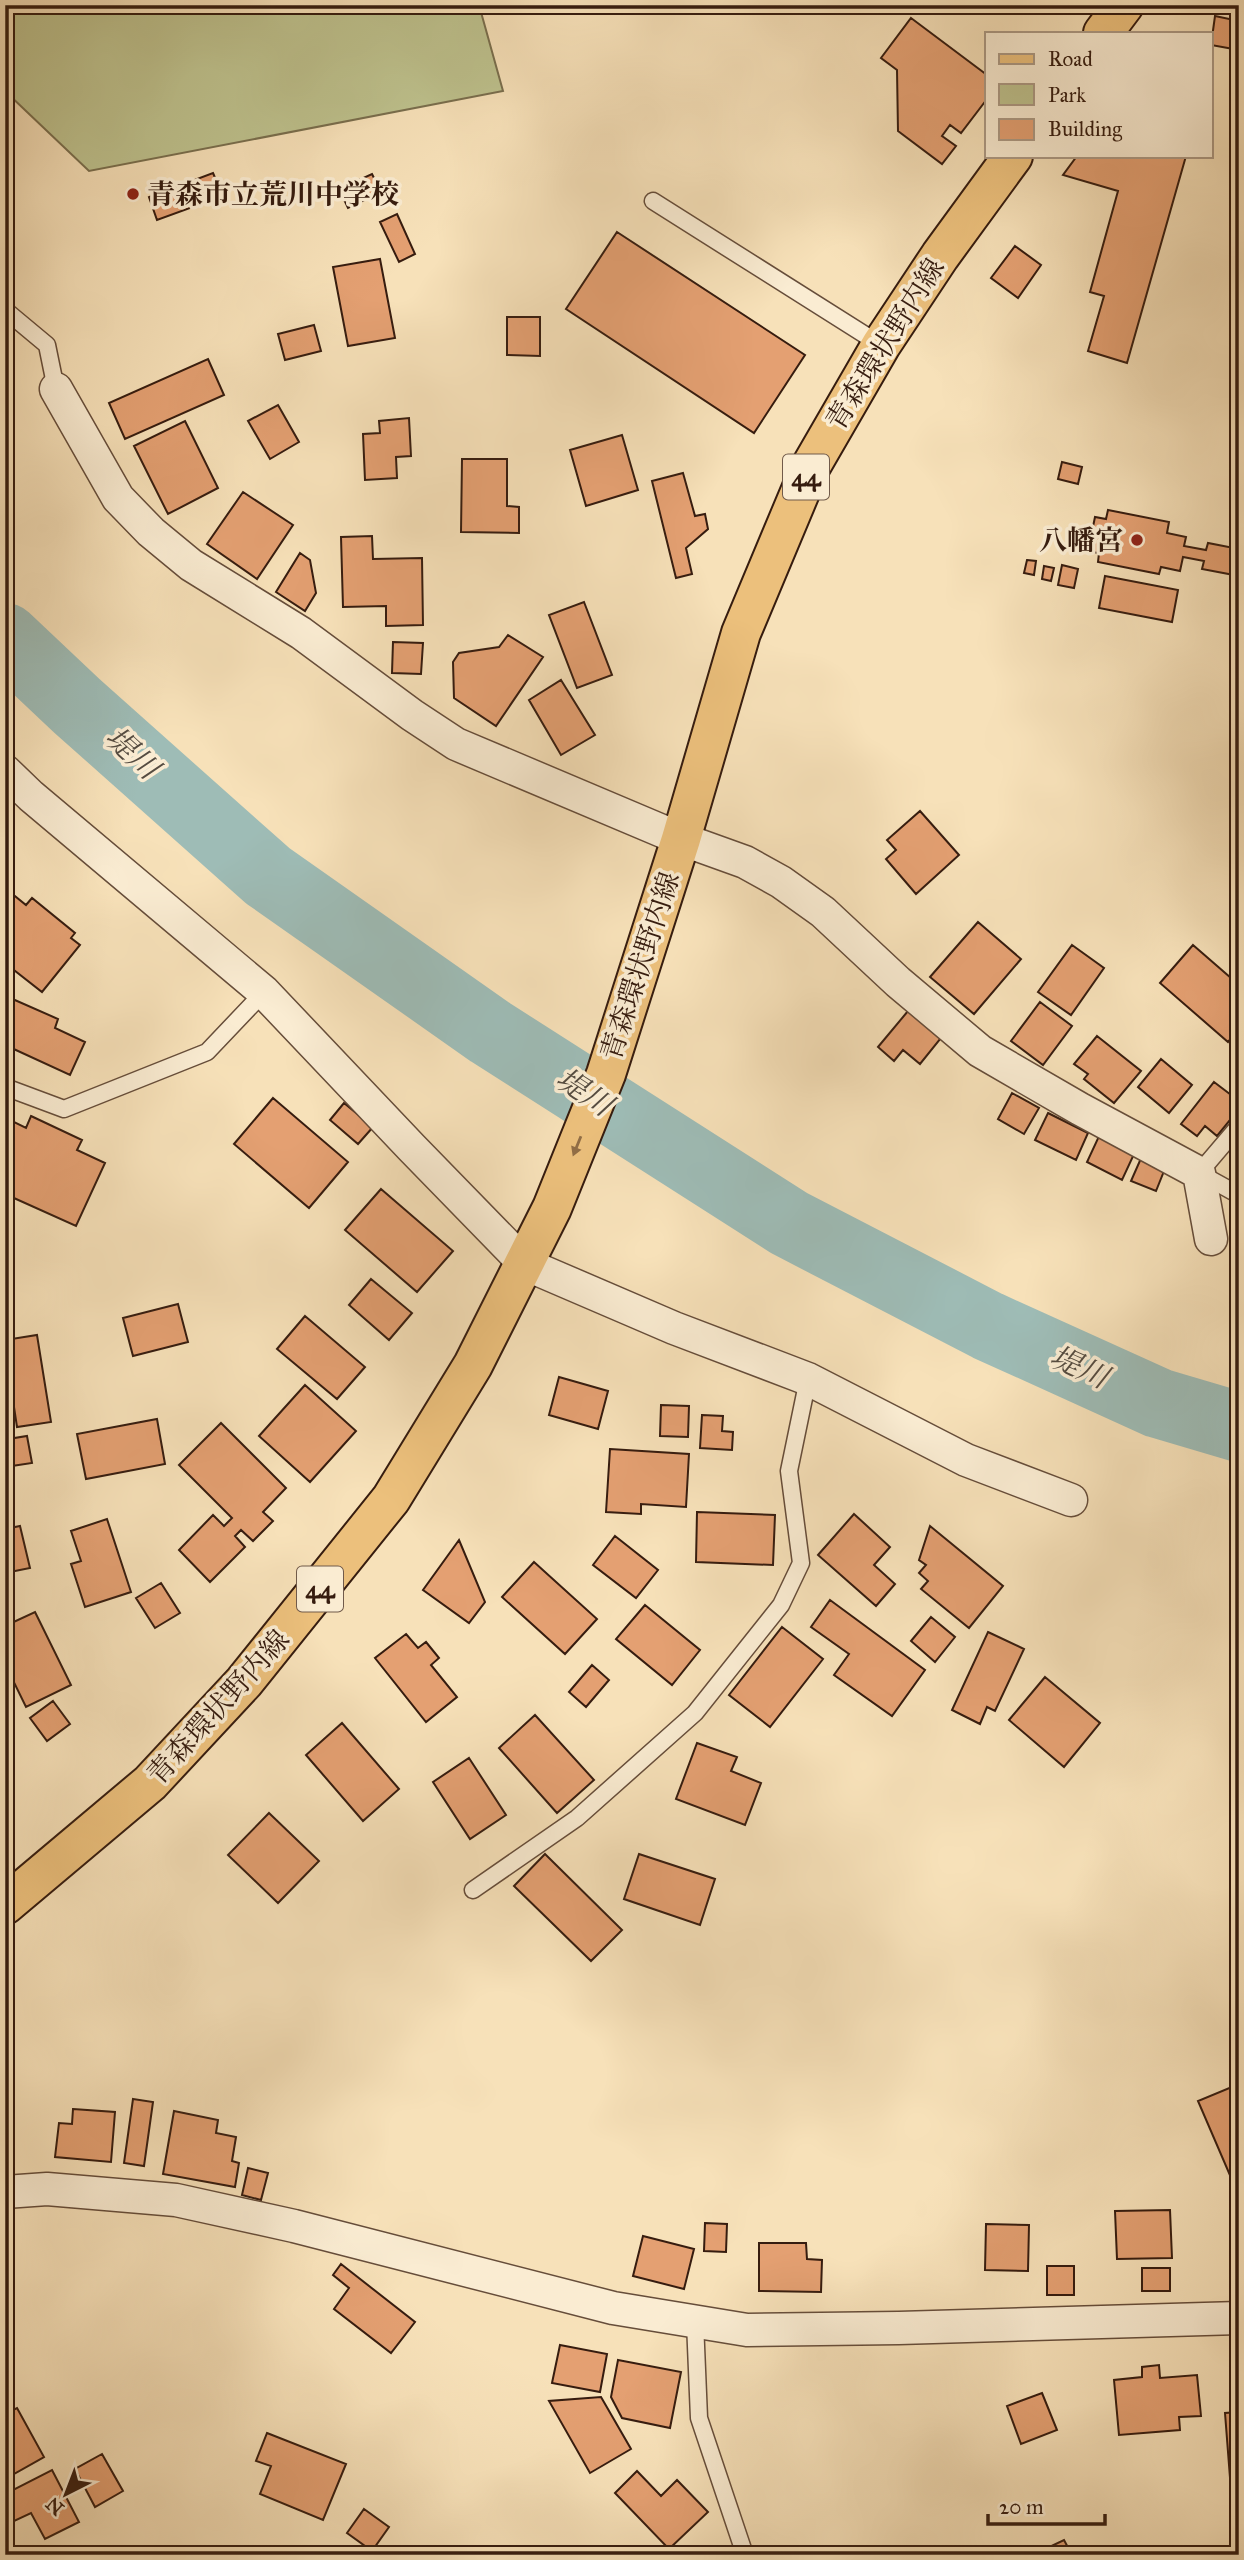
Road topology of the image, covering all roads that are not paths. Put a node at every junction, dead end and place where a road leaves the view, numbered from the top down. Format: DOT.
graph roads {
  1 [pos="1124,5"];
  2 [pos="1104,32"];
  3 [pos="1012,158"];
  4 [pos="653,201"];
  5 [pos="5,310"];
  6 [pos="881,345"];
  7 [pos="57,389"];
  8 [pos="5,771"];
  9 [pos="681,839"];
  10 [pos="264,992"];
  11 [pos="5,1087"];
  12 [pos="1239,1126"];
  13 [pos="1199,1172"];
  14 [pos="1239,1195"];
  15 [pos="1211,1239"];
  16 [pos="525,1264"];
  17 [pos="808,1379"];
  18 [pos="1071,1500"];
  19 [pos="472,1890"];
  20 [pos="5,1905"];
  21 [pos="5,2192"];
  22 [pos="1239,2318"];
  23 [pos="695,2322"];
  24 [pos="745,2555"];
  1 -- 2 [label="main road"];
  3 -- 6 [label="main road, 青森環状野内線 / 44"];
  4 -- 6 [label="lane"];
  5 -- 7 [label="lane"];
  6 -- 9 [label="main road, 青森環状野内線 / 44"];
  7 -- 9 [label="street"];
  8 -- 10 [label="street"];
  9 -- 13 [label="street"];
  9 -- 16 [label="main road, 青森環状野内線 / 44, one-way"];
  10 -- 11 [label="lane"];
  10 -- 16 [label="street"];
  12 -- 13 [label="lane"];
  13 -- 14 [label="lane"];
  13 -- 15 [label="street"];
  16 -- 17 [label="street"];
  16 -- 20 [label="main road, 青森環状野内線 / 44"];
  17 -- 18 [label="street"];
  17 -- 19 [label="lane"];
  21 -- 23 [label="street"];
  22 -- 23 [label="street"];
  23 -- 24 [label="lane"];
}
